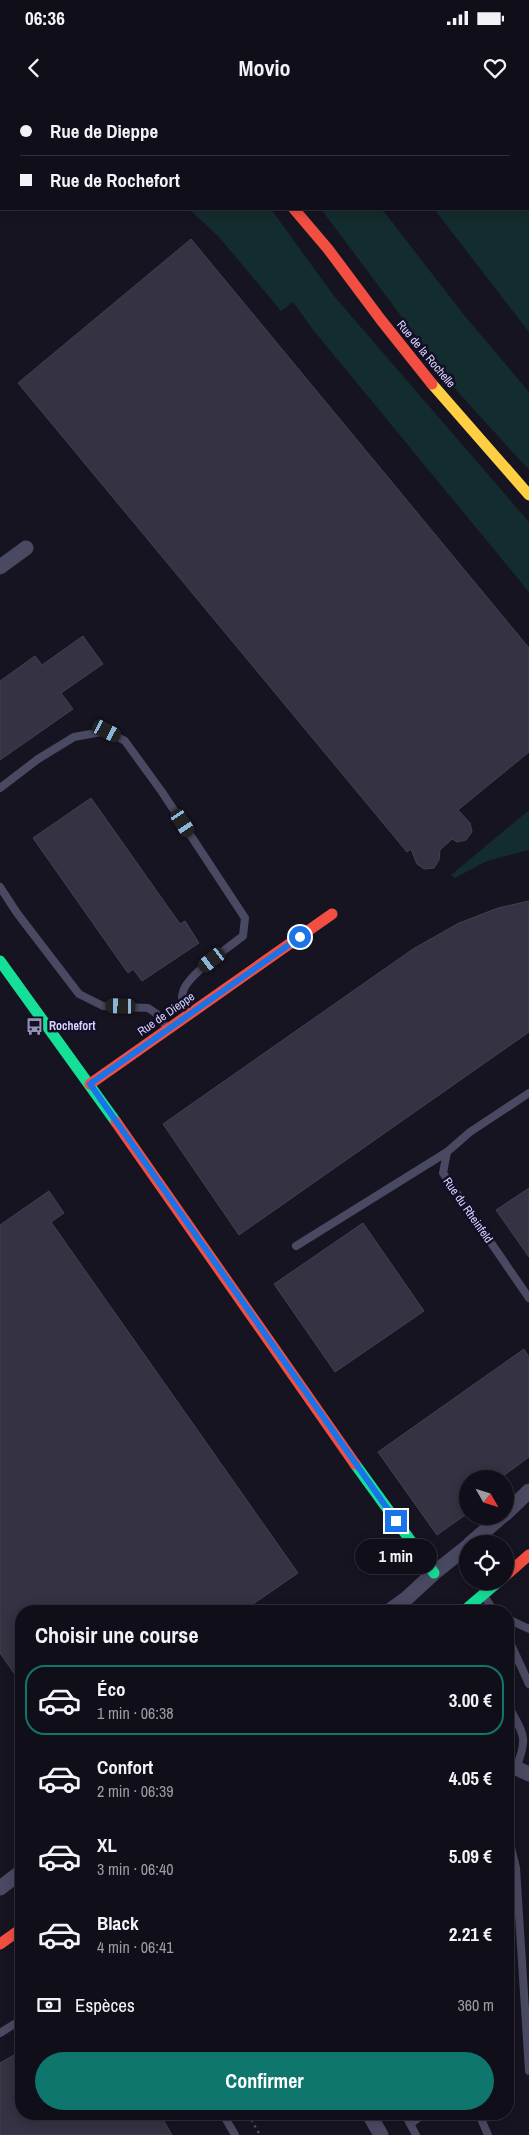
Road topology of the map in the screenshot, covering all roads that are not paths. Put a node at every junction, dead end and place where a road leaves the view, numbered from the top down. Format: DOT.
graph roads {
  1 [pos="295,210"];
  2 [pos="303,210"];
  3 [pos="309,224"];
  4 [pos="529,495"];
  5 [pos="26,548"];
  6 [pos="0,567"];
  7 [pos="0,788"];
  8 [pos="0,887"];
  9 [pos="332,914"];
  10 [pos="0,960"];
  11 [pos="190,1014"];
  12 [pos="169,1030"];
  13 [pos="90,1084"];
  14 [pos="529,1093"];
  15 [pos="447,1152"];
  16 [pos="296,1246"];
  17 [pos="529,1298"];
  18 [pos="529,1491"];
  19 [pos="514,1505"];
  20 [pos="492,1525"];
  21 [pos="480,1535"];
  22 [pos="459,1553"];
  23 [pos="529,1555"];
  24 [pos="514,1568"];
  25 [pos="434,1573"];
  26 [pos="488,1590"];
  27 [pos="483,1594"];
  28 [pos="397,1605"];
  29 [pos="471,1605"];
  30 [pos="490,1605"];
  31 [pos="514,1622"];
  32 [pos="529,1629"];
  33 [pos="514,1651"];
  34 [pos="529,1684"];
  35 [pos="514,1717"];
  36 [pos="517,1769"];
  37 [pos="514,1860"];
  38 [pos="15,1877"];
  39 [pos="0,1888"];
  40 [pos="15,1933"];
  41 [pos="0,1944"];
  42 [pos="15,2024"];
  43 [pos="0,2033"];
  44 [pos="529,2071"];
  45 [pos="226,2120"];
  46 [pos="372,2120"];
  47 [pos="408,2120"];
  48 [pos="416,2120"];
  49 [pos="482,2120"];
  50 [pos="410,2124"];
  51 [pos="235,2135"];
  52 [pos="381,2135"];
  53 [pos="416,2135"];
  54 [pos="488,2135"];
  1 -- 3 [label="street, Rue de la Rochelle"];
  2 -- 3 [label="street, Rue de la Rochelle"];
  3 -- 4 [label="street, Rue de la Rochelle"];
  5 -- 6 [label="street"];
  7 -- 11 [label="lane"];
  8 -- 12 [label="lane"];
  9 -- 11 [label="street, Rue de Dieppe"];
  10 -- 13 [label="street"];
  11 -- 12 [label="street, Rue de Dieppe"];
  12 -- 13 [label="street, Rue de Dieppe"];
  13 -- 25 [label="street"];
  14 -- 15 [label="lane"];
  15 -- 16 [label="lane"];
  15 -- 17 [label="lane, Rue du Rheinfeld"];
  18 -- 19 [label="street"];
  20 -- 21 [label="street"];
  22 -- 25 [label="street"];
  23 -- 24 [label="street"];
  25 -- 28 [label="street"];
  26 -- 27 [label="street"];
  27 -- 29 [label="street"];
  27 -- 30 [label="lane"];
  31 -- 32 [label="lane"];
  33 -- 34 [label="lane"];
  35 -- 36 [label="lane"];
  37 -- 44 [label="lane"];
  38 -- 39 [label="street"];
  40 -- 41 [label="street"];
  42 -- 43 [label="lane"];
  45 -- 51 [label="lane"];
  46 -- 52 [label="street"];
  47 -- 50 [label="lane"];
  48 -- 50 [label="lane"];
  49 -- 54 [label="lane"];
  50 -- 53 [label="lane"];
}
